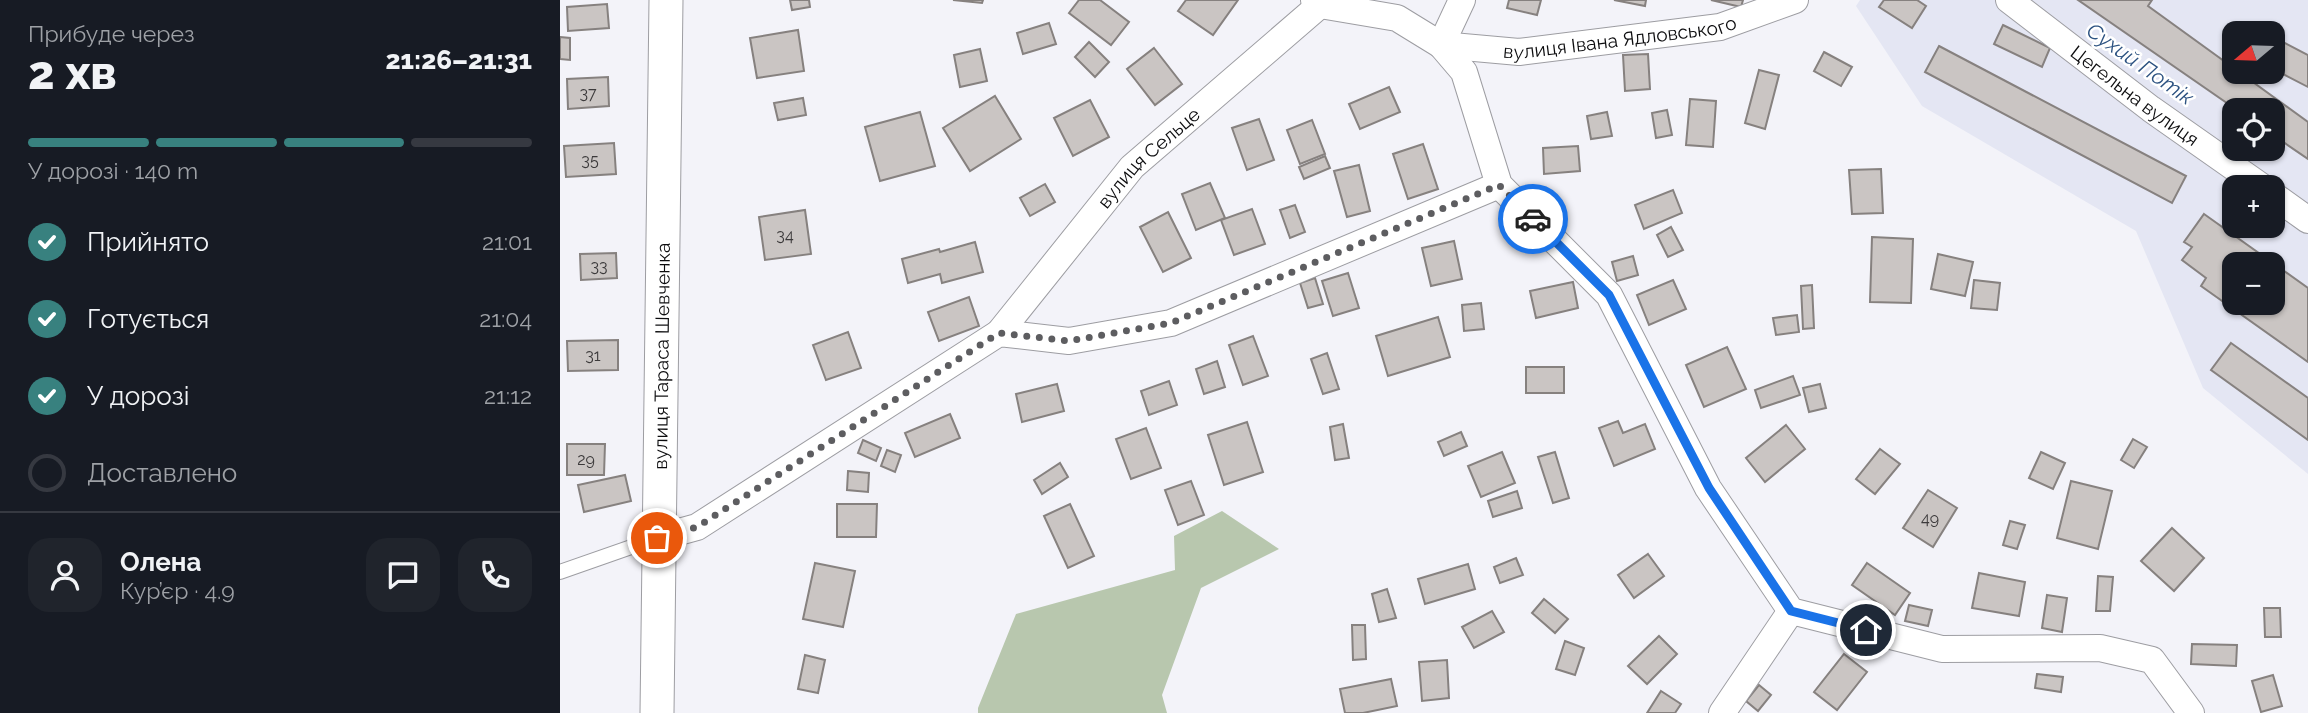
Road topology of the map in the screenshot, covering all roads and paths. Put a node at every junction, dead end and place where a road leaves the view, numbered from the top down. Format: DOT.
graph roads {
  1 [pos="666,0"];
  2 [pos="1462,0"];
  3 [pos="1795,0"];
  4 [pos="2009,0"];
  5 [pos="1317,2"];
  6 [pos="1441,45"];
  7 [pos="2245,175"];
  8 [pos="1499,185"];
  9 [pos="2285,204"];
  10 [pos="2308,220"];
  11 [pos="999,333"];
  12 [pos="657,538"];
  13 [pos="560,572"];
  14 [pos="1791,611"];
  15 [pos="657,713"];
  16 [pos="1722,713"];
  17 [pos="2191,713"];
  1 -- 12 [label="street, вулиця Тараса Шевченка"];
  2 -- 6 [label="street"];
  3 -- 6 [label="street, вулиця Івана Ядловського"];
  4 -- 7 [label="street, Цегельна вулиця"];
  5 -- 6 [label="street, вулиця Івана Ядловського"];
  5 -- 11 [label="street, вулиця Сельце"];
  6 -- 8 [label="street, вулиця Івана Ядловського"];
  8 -- 11 [label="street"];
  8 -- 14 [label="street, вулиця Івана Ядловського"];
  9 -- 10 [label="street"];
  11 -- 12 [label="street, вулиця Сельце"];
  12 -- 13 [label="lane"];
  12 -- 15 [label="street, вулиця Тараса Шевченка"];
  14 -- 16 [label="street"];
  14 -- 17 [label="street"];
}
